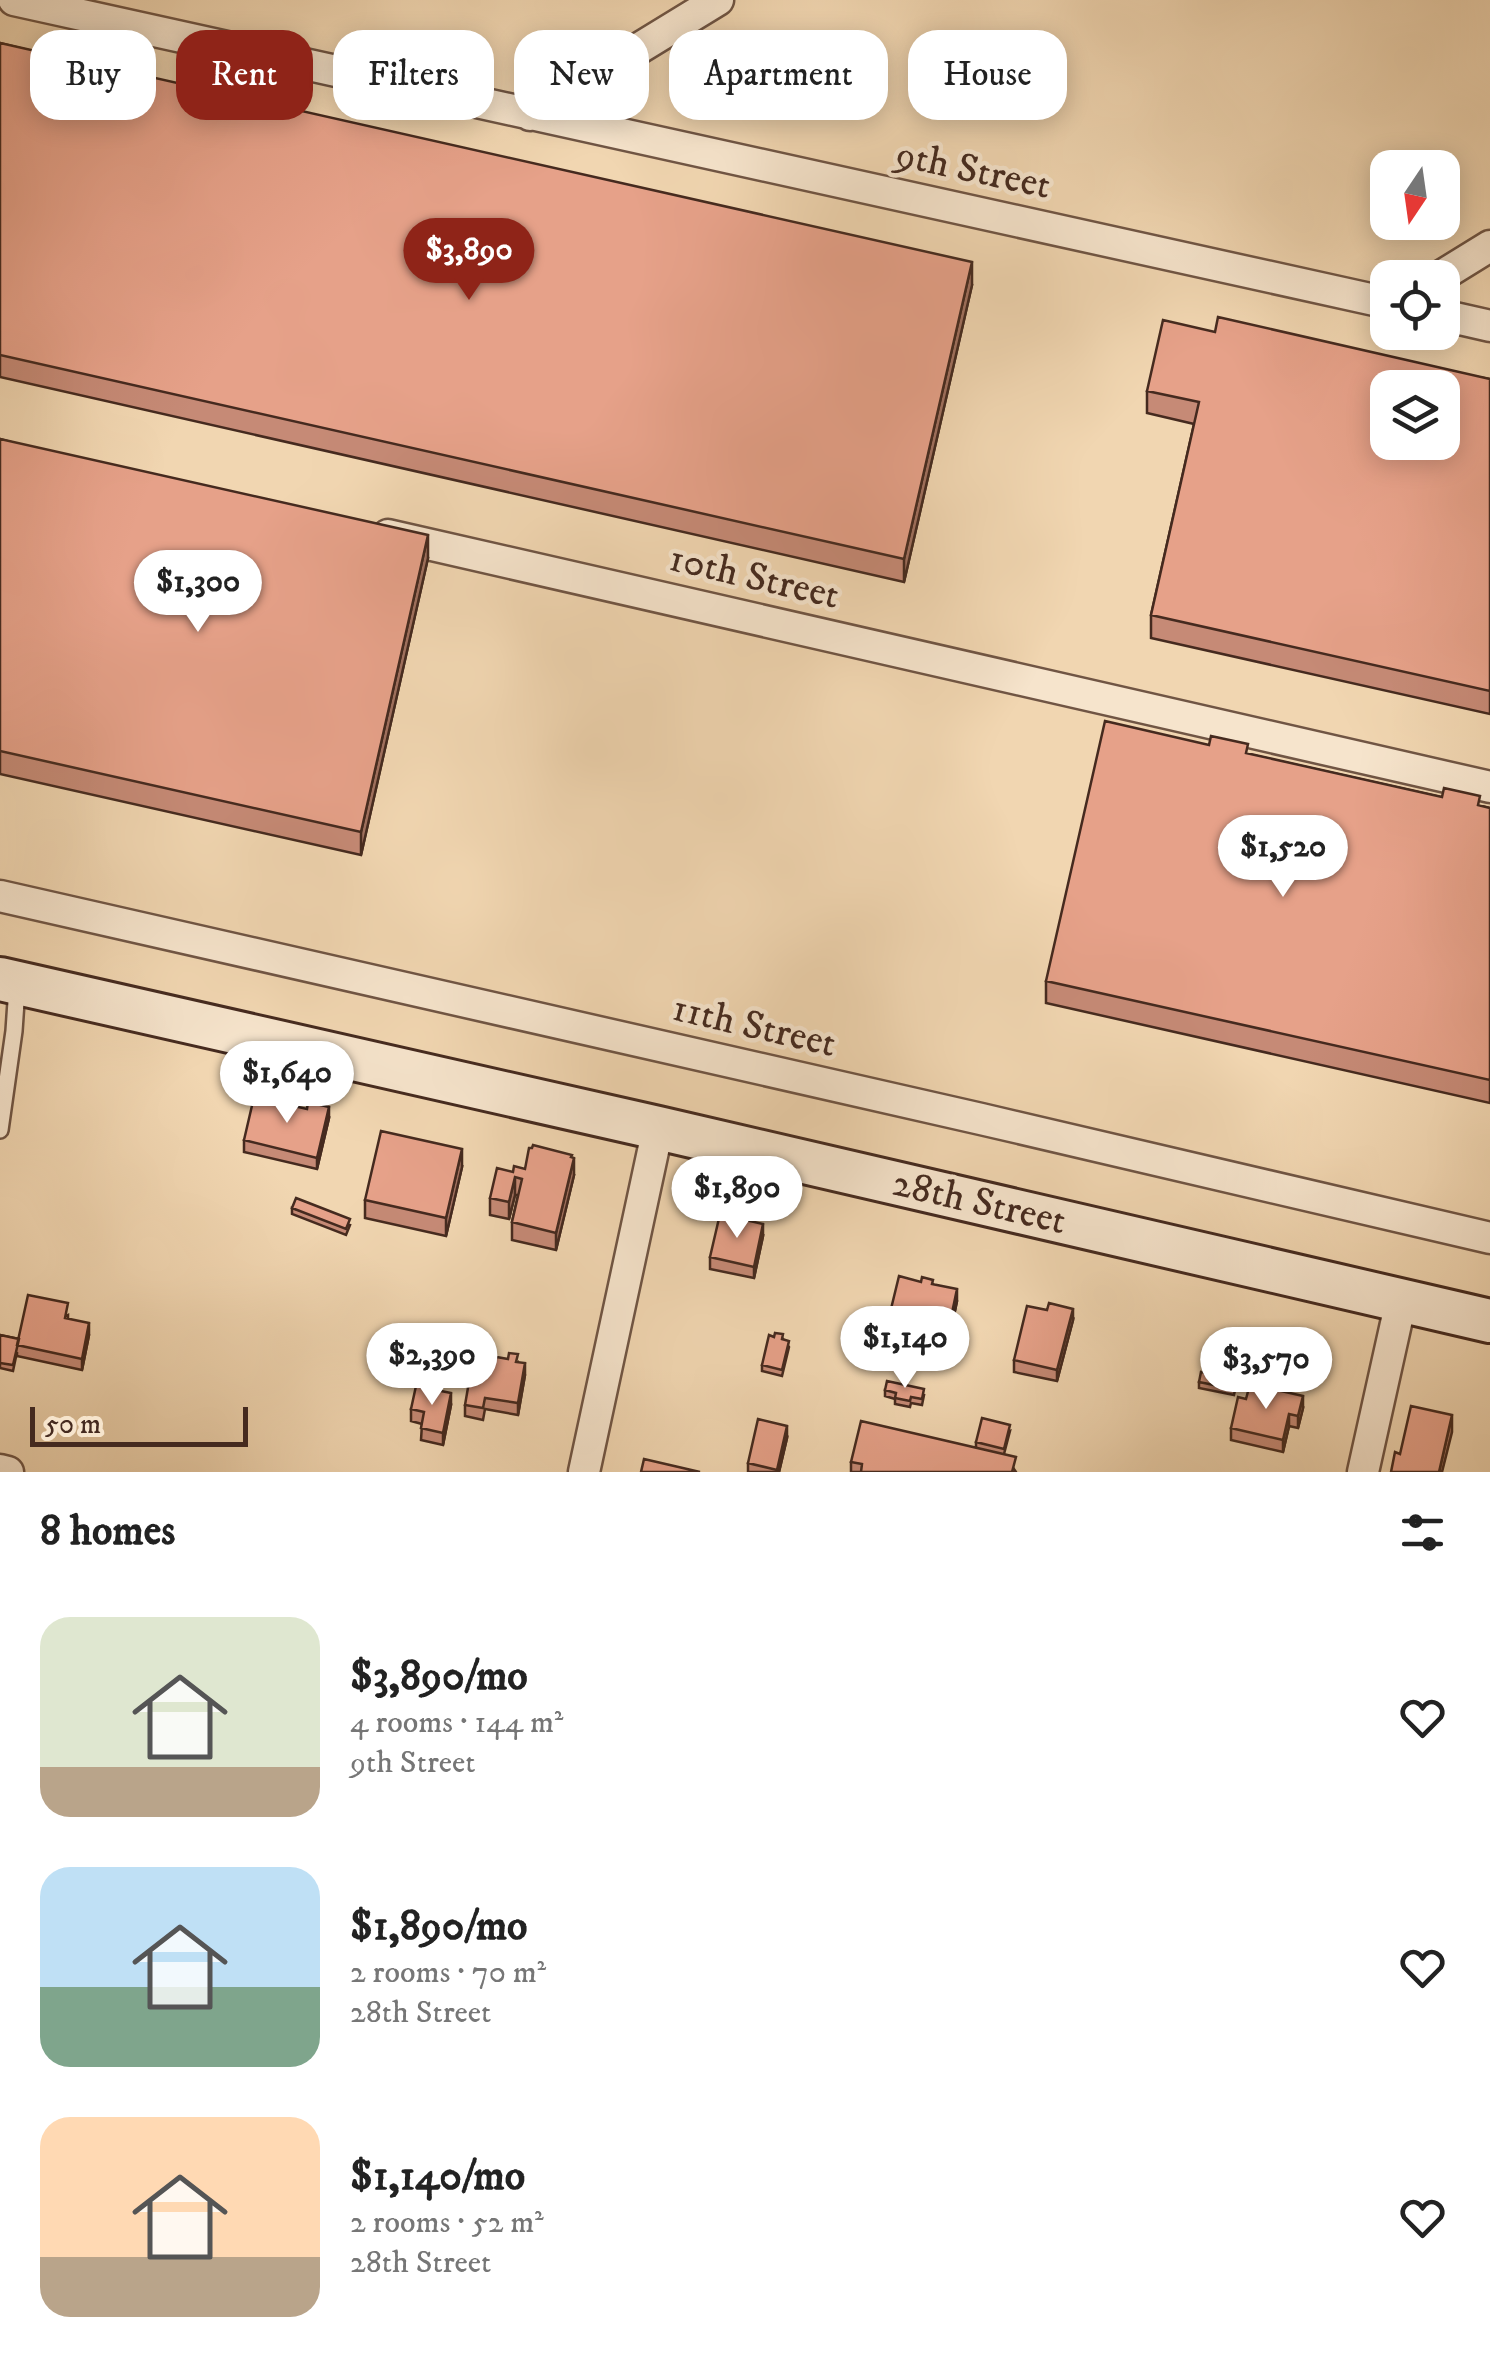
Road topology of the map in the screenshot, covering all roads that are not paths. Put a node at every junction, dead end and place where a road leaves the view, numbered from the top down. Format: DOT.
graph roads {
  1 [pos="14,0"];
  2 [pos="718,0"];
  3 [pos="649,42"];
  4 [pos="514,110"];
  5 [pos="557,120"];
  6 [pos="1490,246"];
  7 [pos="1460,264"];
  8 [pos="1370,299"];
  9 [pos="1460,319"];
  10 [pos="1490,326"];
  11 [pos="368,530"];
  12 [pos="1490,787"];
  13 [pos="0,896"];
  14 [pos="9,981"];
  15 [pos="658,1128"];
  16 [pos="0,1130"];
  17 [pos="1490,1238"];
  18 [pos="1402,1302"];
  19 [pos="1490,1322"];
  20 [pos="0,1470"];
  21 [pos="8,1472"];
  22 [pos="584,1472"];
  23 [pos="1364,1472"];
  1 -- 4 [label="street, 9th Street"];
  2 -- 3 [label="street"];
  5 -- 8 [label="street, 9th Street"];
  6 -- 7 [label="street"];
  9 -- 10 [label="street"];
  11 -- 12 [label="street, 10th Street"];
  13 -- 17 [label="street, 11th Street"];
  14 -- 15 [label="main road, 28th Street"];
  14 -- 16 [label="lane"];
  15 -- 18 [label="main road, 28th Street"];
  15 -- 22 [label="street"];
  18 -- 19 [label="main road, 28th Street"];
  18 -- 23 [label="street"];
  20 -- 21 [label="street"];
}
